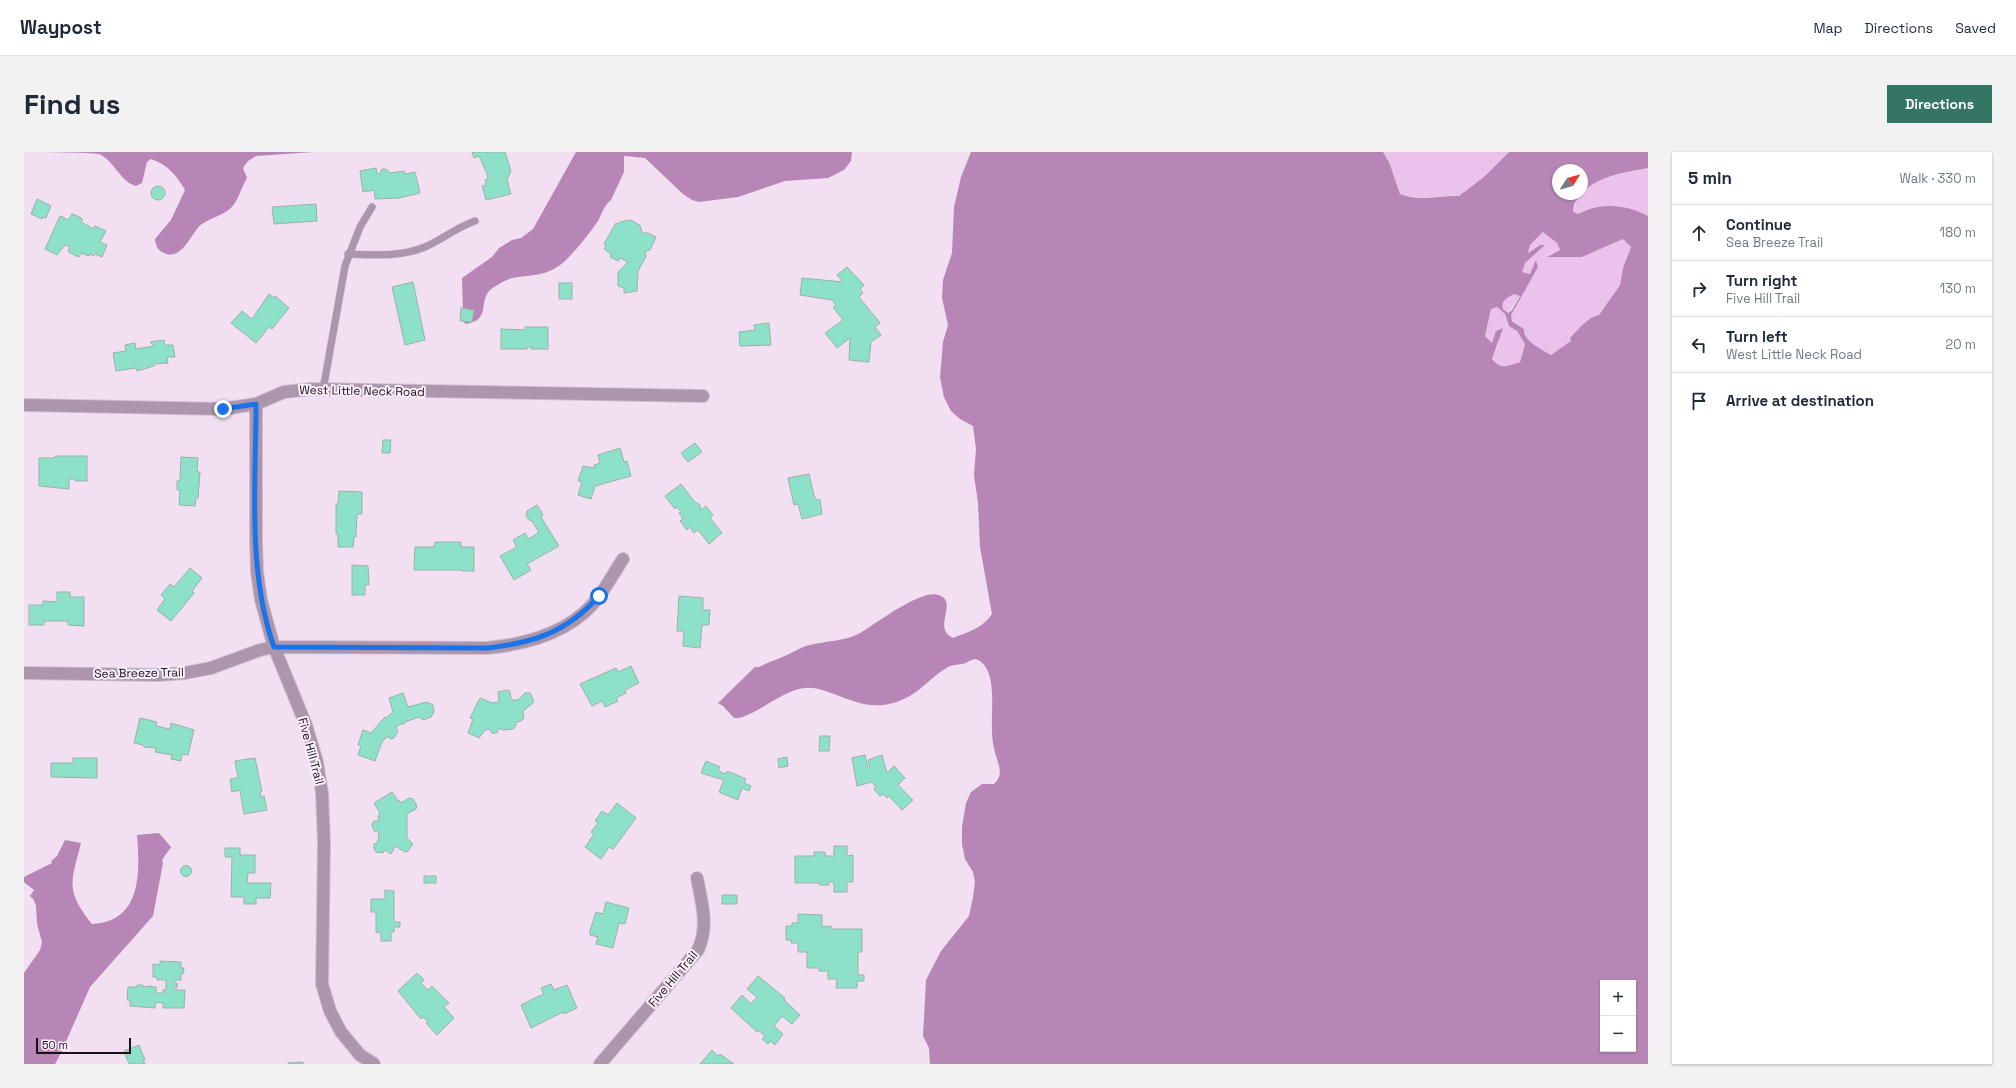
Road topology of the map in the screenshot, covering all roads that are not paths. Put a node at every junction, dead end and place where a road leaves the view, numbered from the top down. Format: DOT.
graph roads {
  1 [pos="372,207"];
  2 [pos="475,221"];
  3 [pos="348,254"];
  4 [pos="323,390"];
  5 [pos="703,396"];
  6 [pos="256,404"];
  7 [pos="24,405"];
  8 [pos="622,559"];
  9 [pos="274,647"];
  10 [pos="24,673"];
  11 [pos="697,878"];
  12 [pos="374,1064"];
  13 [pos="600,1064"];
  1 -- 3 [label="lane"];
  2 -- 3 [label="lane"];
  3 -- 4 [label="lane"];
  4 -- 5 [label="street, West Little Neck Road"];
  4 -- 6 [label="street, West Little Neck Road"];
  6 -- 7 [label="street, West Little Neck Road"];
  6 -- 9 [label="street, Five Hill Trail"];
  8 -- 9 [label="street, Sea Breeze Trail"];
  9 -- 10 [label="street, Sea Breeze Trail"];
  9 -- 12 [label="street, Five Hill Trail"];
  11 -- 13 [label="street, Five Hill Trail"];
}
